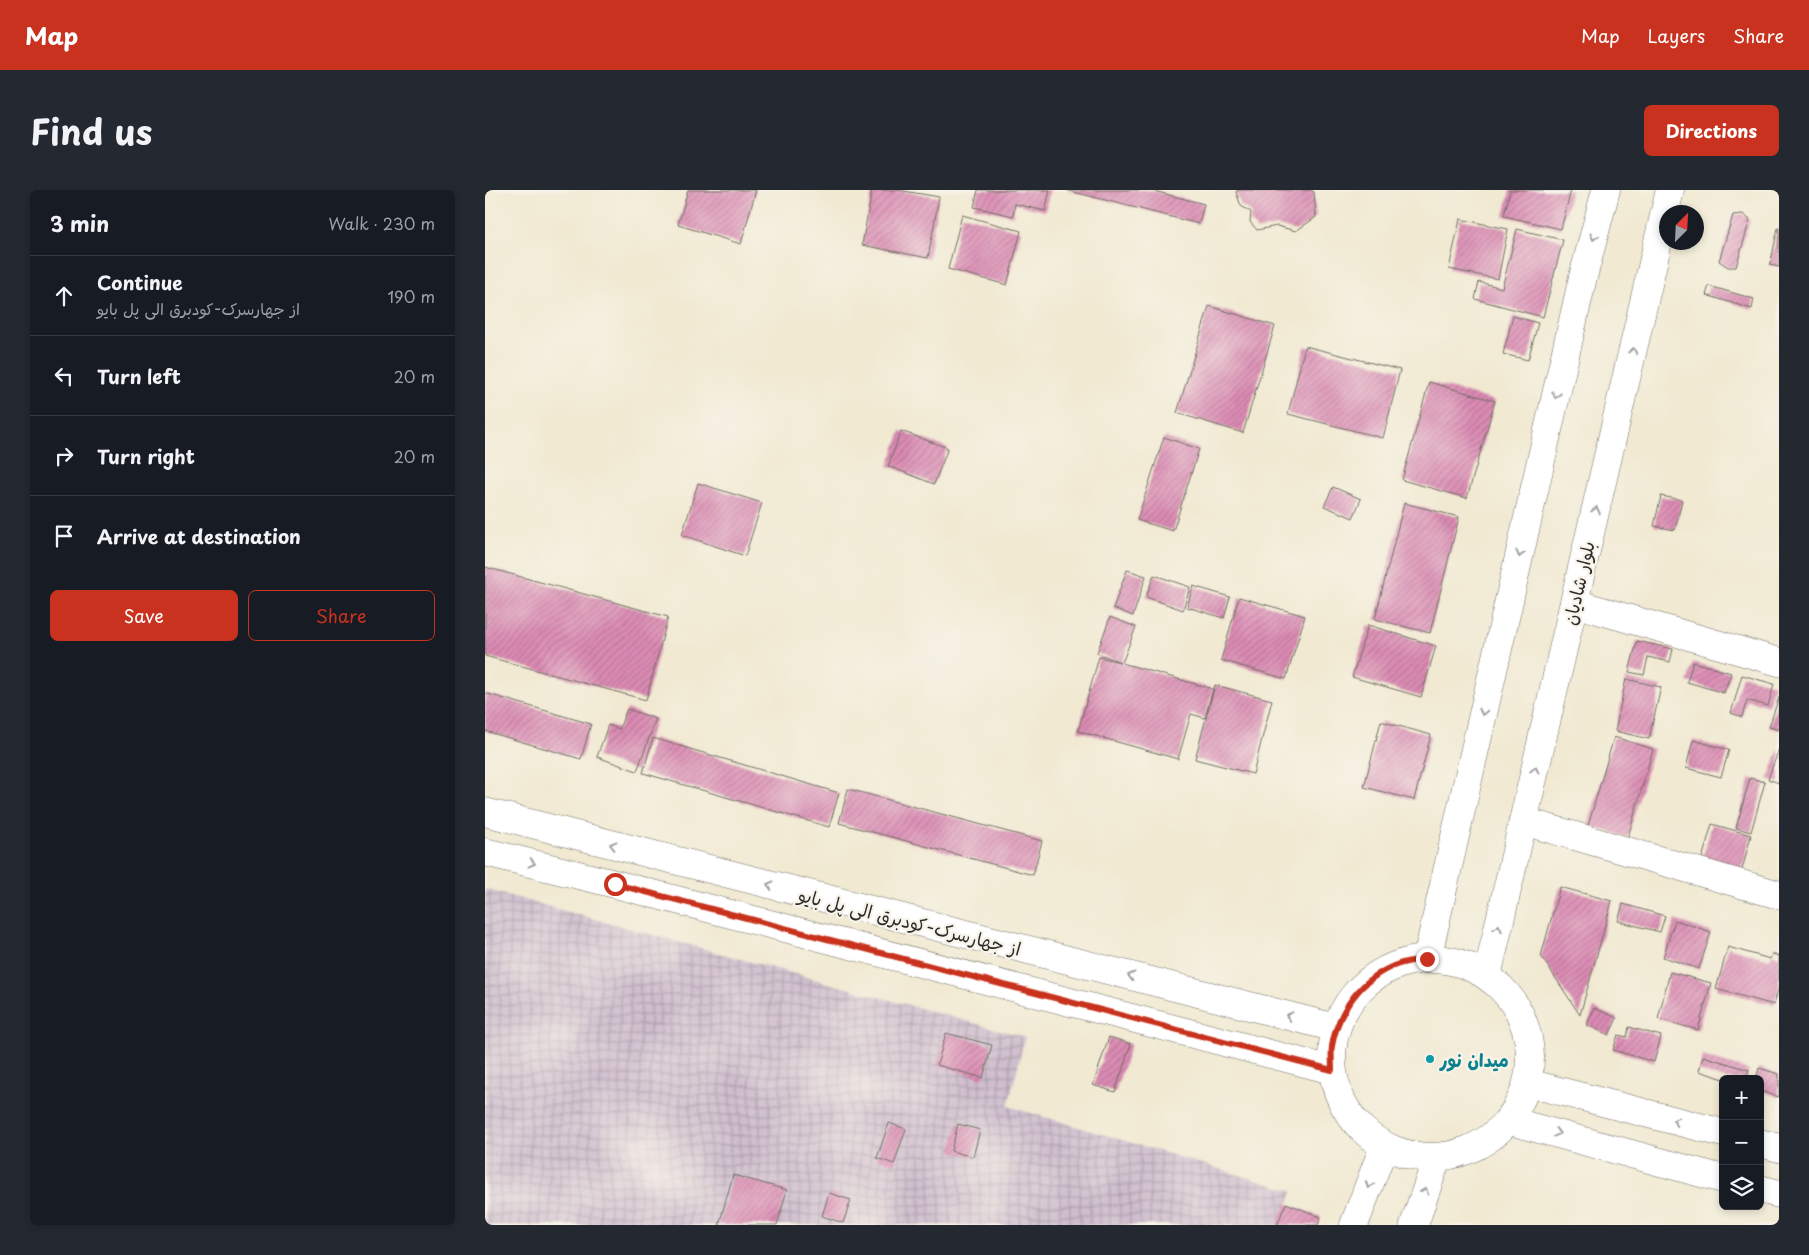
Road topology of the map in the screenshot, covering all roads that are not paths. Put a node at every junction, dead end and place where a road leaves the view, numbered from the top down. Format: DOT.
graph roads {
  1 [pos="1606,190"];
  2 [pos="1670,190"];
  3 [pos="1574,603"];
  4 [pos="1779,662"];
  5 [pos="485,812"];
  6 [pos="1523,821"];
  7 [pos="485,852"];
  8 [pos="1779,895"];
  9 [pos="1427,959"];
  10 [pos="1487,976"];
  11 [pos="1336,1028"];
  12 [pos="1332,1070"];
  13 [pos="1528,1083"];
  14 [pos="1509,1121"];
  15 [pos="1719,1132"];
  16 [pos="1764,1144"];
  17 [pos="1384,1146"];
  18 [pos="1779,1148"];
  19 [pos="1437,1158"];
  20 [pos="1719,1178"];
  21 [pos="1764,1190"];
  22 [pos="1779,1194"];
  23 [pos="1354,1225"];
  24 [pos="1414,1225"];
  1 -- 9 [label="street, one-way"];
  3 -- 2 [label="street, بلوار شادیان, one-way"];
  3 -- 4 [label="street"];
  6 -- 3 [label="street, بلوار شادیان, one-way"];
  11 -- 5 [label="street, از جهارسرک-کودبرق الی پل بایو, one-way"];
  6 -- 8 [label="street"];
  10 -- 6 [label="street, بلوار شادیان, one-way"];
  7 -- 12 [label="street, از جهارسرک-کودبرق الی پل بایو, one-way"];
  9 -- 10 [label="street"];
  9 -- 11 [label="street"];
  10 -- 13 [label="street"];
  11 -- 12 [label="street"];
  12 -- 17 [label="street"];
  13 -- 14 [label="street"];
  15 -- 13 [label="street, one-way"];
  14 -- 19 [label="street"];
  14 -- 20 [label="street, one-way"];
  16 -- 18 [label="street"];
  17 -- 19 [label="street"];
  17 -- 23 [label="street, one-way"];
  24 -- 19 [label="street, one-way"];
  21 -- 22 [label="street"];
}
